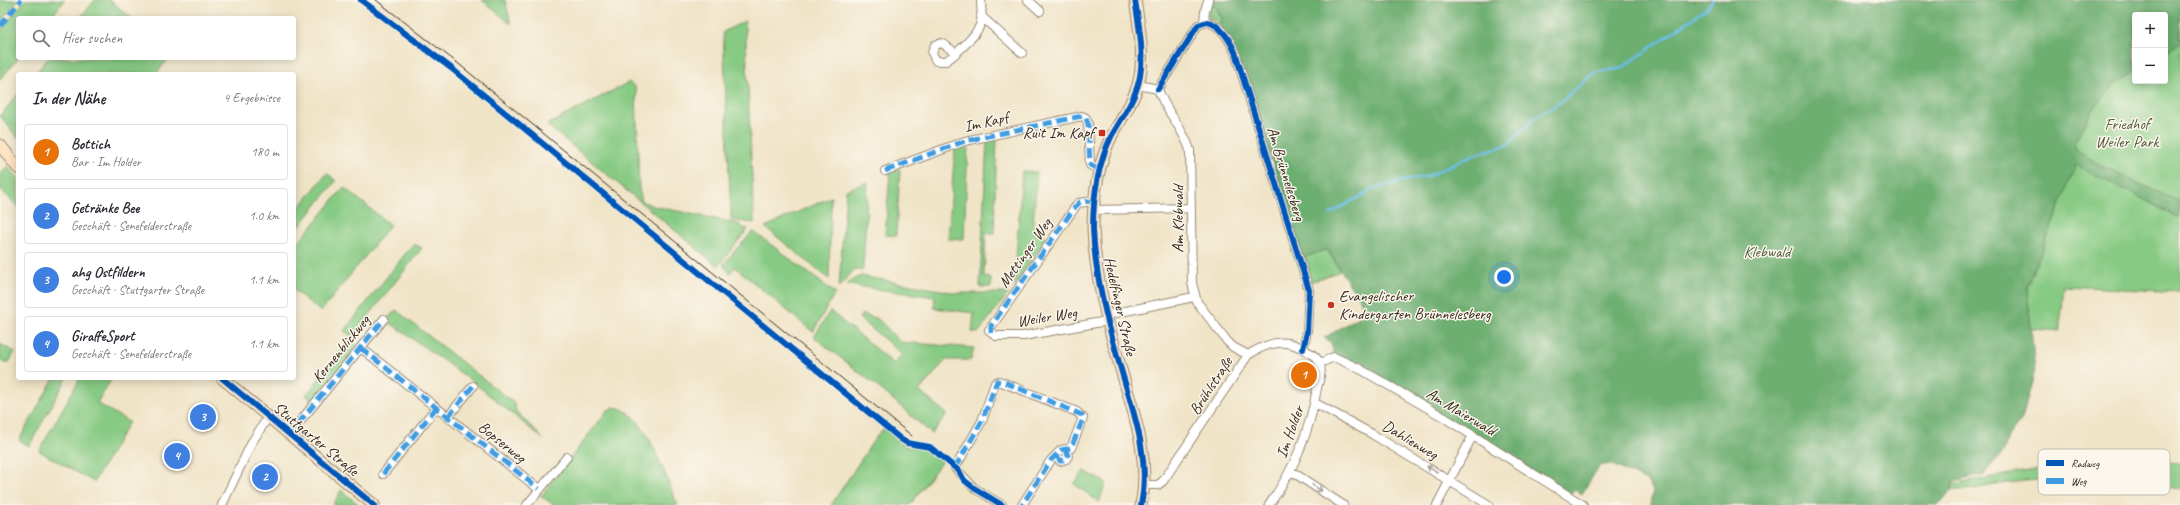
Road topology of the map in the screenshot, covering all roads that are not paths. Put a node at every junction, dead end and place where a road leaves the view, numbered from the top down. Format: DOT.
graph roads {
  1 [pos="981,0"];
  2 [pos="1028,0"];
  3 [pos="1135,0"];
  4 [pos="1208,0"];
  5 [pos="1040,11"];
  6 [pos="981,16"];
  7 [pos="1204,22"];
  8 [pos="956,53"];
  9 [pos="1022,53"];
  10 [pos="1138,85"];
  11 [pos="1158,89"];
  12 [pos="0,145"];
  13 [pos="16,165"];
  14 [pos="1099,170"];
  15 [pos="885,171"];
  16 [pos="1094,205"];
  17 [pos="1191,208"];
  18 [pos="1194,297"];
  19 [pos="1107,318"];
  20 [pos="384,319"];
  21 [pos="991,333"];
  22 [pos="360,348"];
  23 [pos="1303,349"];
  24 [pos="1248,355"];
  25 [pos="1320,362"];
  26 [pos="224,380"];
  27 [pos="473,386"];
  28 [pos="1315,403"];
  29 [pos="436,408"];
  30 [pos="268,417"];
  31 [pos="448,417"];
  32 [pos="289,435"];
  33 [pos="1473,435"];
  34 [pos="567,457"];
  35 [pos="1291,471"];
  36 [pos="383,474"];
  37 [pos="1448,479"];
  38 [pos="1144,486"];
  39 [pos="539,489"];
  40 [pos="222,505"];
  41 [pos="374,505"];
  42 [pos="527,505"];
  43 [pos="1002,505"];
  44 [pos="1022,505"];
  45 [pos="1141,505"];
  46 [pos="1269,505"];
  47 [pos="1343,505"];
  48 [pos="1437,505"];
  49 [pos="1489,505"];
  50 [pos="1583,505"];
  1 -- 6 [label="street"];
  2 -- 5 [label="street"];
  3 -- 10 [label="street, Hedelfinger Straße"];
  4 -- 7 [label="street"];
  6 -- 8 [label="street"];
  6 -- 9 [label="street"];
  7 -- 11 [label="street"];
  7 -- 23 [label="street, Am Brünnelesberg"];
  10 -- 11 [label="street"];
  10 -- 14 [label="street, Hedelfinger Straße"];
  11 -- 17 [label="street, Am Klebwald"];
  12 -- 13 [label="street"];
  14 -- 15 [label="street, Im Kapf"];
  14 -- 16 [label="street, Hedelfinger Straße"];
  16 -- 17 [label="street, Mettinger Weg"];
  16 -- 19 [label="street, Hedelfinger Straße"];
  16 -- 21 [label="street, Mettinger Weg"];
  17 -- 18 [label="street, Am Klebwald"];
  18 -- 19 [label="street, Weiler Weg"];
  18 -- 24 [label="street"];
  19 -- 21 [label="street, Weiler Weg"];
  19 -- 38 [label="street, Hedelfinger Straße"];
  20 -- 22 [label="street, Kernenblickweg"];
  22 -- 29 [label="street, Bopserweg"];
  22 -- 32 [label="street, Kernenblickweg"];
  23 -- 24 [label="street, Brühlstraße"];
  23 -- 25 [label="street, Brühlstraße"];
  24 -- 38 [label="street, Brühlstraße"];
  25 -- 28 [label="street, Im Holder"];
  25 -- 33 [label="street, Am Maierwald"];
  26 -- 30 [label="street, Stuttgarter Straße"];
  27 -- 31 [label="street"];
  28 -- 35 [label="street, Im Holder"];
  37 -- 28 [label="street, Dahlienweg, one-way"];
  29 -- 31 [label="street, Bopserweg"];
  29 -- 36 [label="street"];
  30 -- 32 [label="street, Stuttgarter Straße"];
  30 -- 40 [label="street"];
  31 -- 39 [label="street, Bopserweg"];
  32 -- 41 [label="street, Stuttgarter Straße"];
  33 -- 37 [label="street"];
  33 -- 50 [label="street, Am Maierwald"];
  34 -- 39 [label="street"];
  35 -- 46 [label="street, Im Holder"];
  35 -- 47 [label="street, one-way"];
  37 -- 48 [label="street"];
  37 -- 49 [label="street, Dahlienweg"];
  38 -- 45 [label="street, Hedelfinger Straße"];
  39 -- 42 [label="street"];
  43 -- 44 [label="street"];
}
